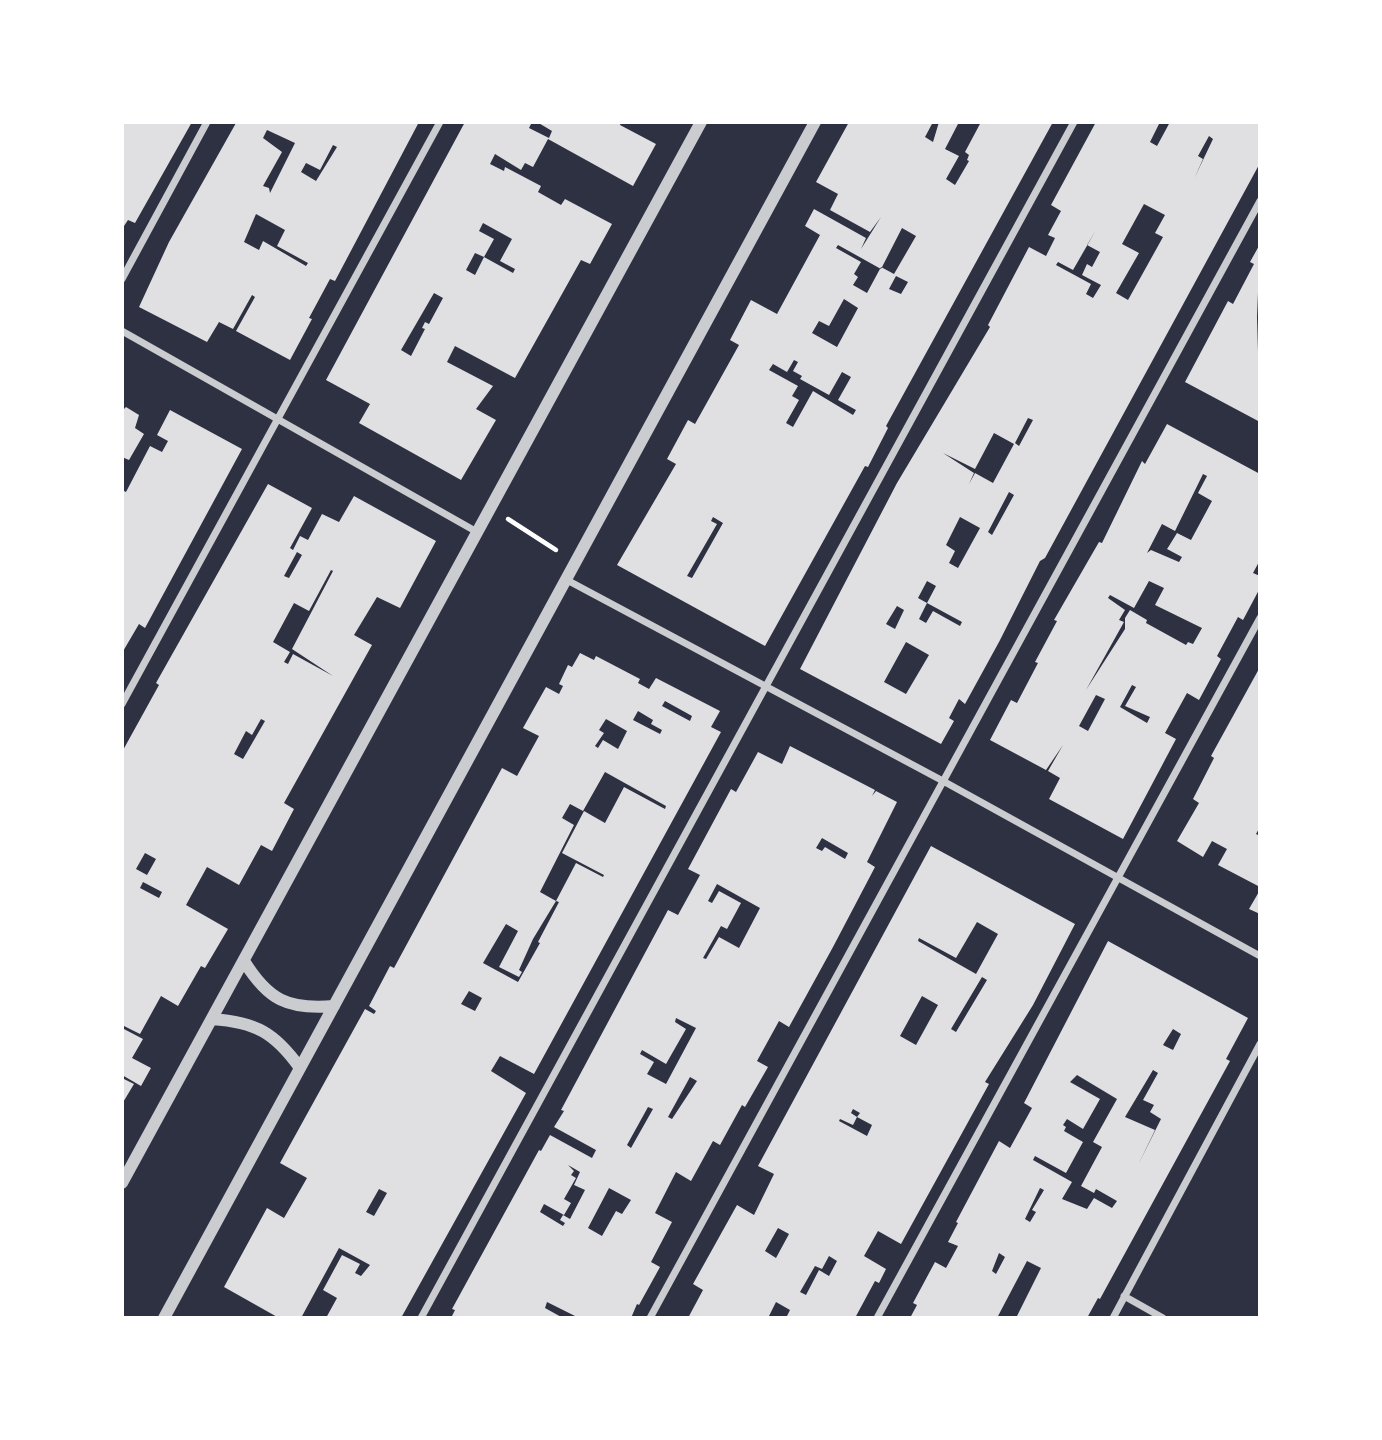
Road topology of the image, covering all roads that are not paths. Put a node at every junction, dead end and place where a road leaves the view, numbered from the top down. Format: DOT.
graph roads {
  1 [pos="207,122"];
  2 [pos="440,122"];
  3 [pos="701,122"];
  4 [pos="815,122"];
  5 [pos="1074,122"];
  6 [pos="1259,201"];
  7 [pos="122,279"];
  8 [pos="122,331"];
  9 [pos="279,418"];
  10 [pos="477,532"];
  11 [pos="565,579"];
  12 [pos="1259,618"];
  13 [pos="766,688"];
  14 [pos="122,704"];
  15 [pos="943,781"];
  16 [pos="1119,877"];
  17 [pos="1259,956"];
  18 [pos="244,961"];
  19 [pos="334,1006"];
  20 [pos="212,1019"];
  21 [pos="1259,1044"];
  22 [pos="300,1068"];
  23 [pos="122,1184"];
  24 [pos="1124,1296"];
  25 [pos="164,1318"];
  26 [pos="421,1318"];
  27 [pos="650,1318"];
  28 [pos="877,1318"];
  29 [pos="1113,1318"];
  30 [pos="1163,1318"];
  1 -- 7 [label="street"];
  2 -- 9 [label="street"];
  3 -- 10 [label="street"];
  4 -- 11 [label="street"];
  5 -- 13 [label="street"];
  6 -- 15 [label="street"];
  8 -- 9 [label="street"];
  9 -- 10 [label="street"];
  9 -- 14 [label="street"];
  10 -- 18 [label="street"];
  11 -- 13 [label="street"];
  11 -- 19 [label="street"];
  12 -- 16 [label="street"];
  13 -- 15 [label="street"];
  13 -- 26 [label="street"];
  15 -- 16 [label="street"];
  15 -- 27 [label="street"];
  16 -- 17 [label="street"];
  16 -- 28 [label="street"];
  18 -- 19 [label="street"];
  18 -- 20 [label="street"];
  19 -- 22 [label="street"];
  20 -- 22 [label="street"];
  20 -- 23 [label="street"];
  21 -- 24 [label="street"];
  22 -- 25 [label="street"];
  24 -- 29 [label="street"];
  24 -- 30 [label="street"];
}
